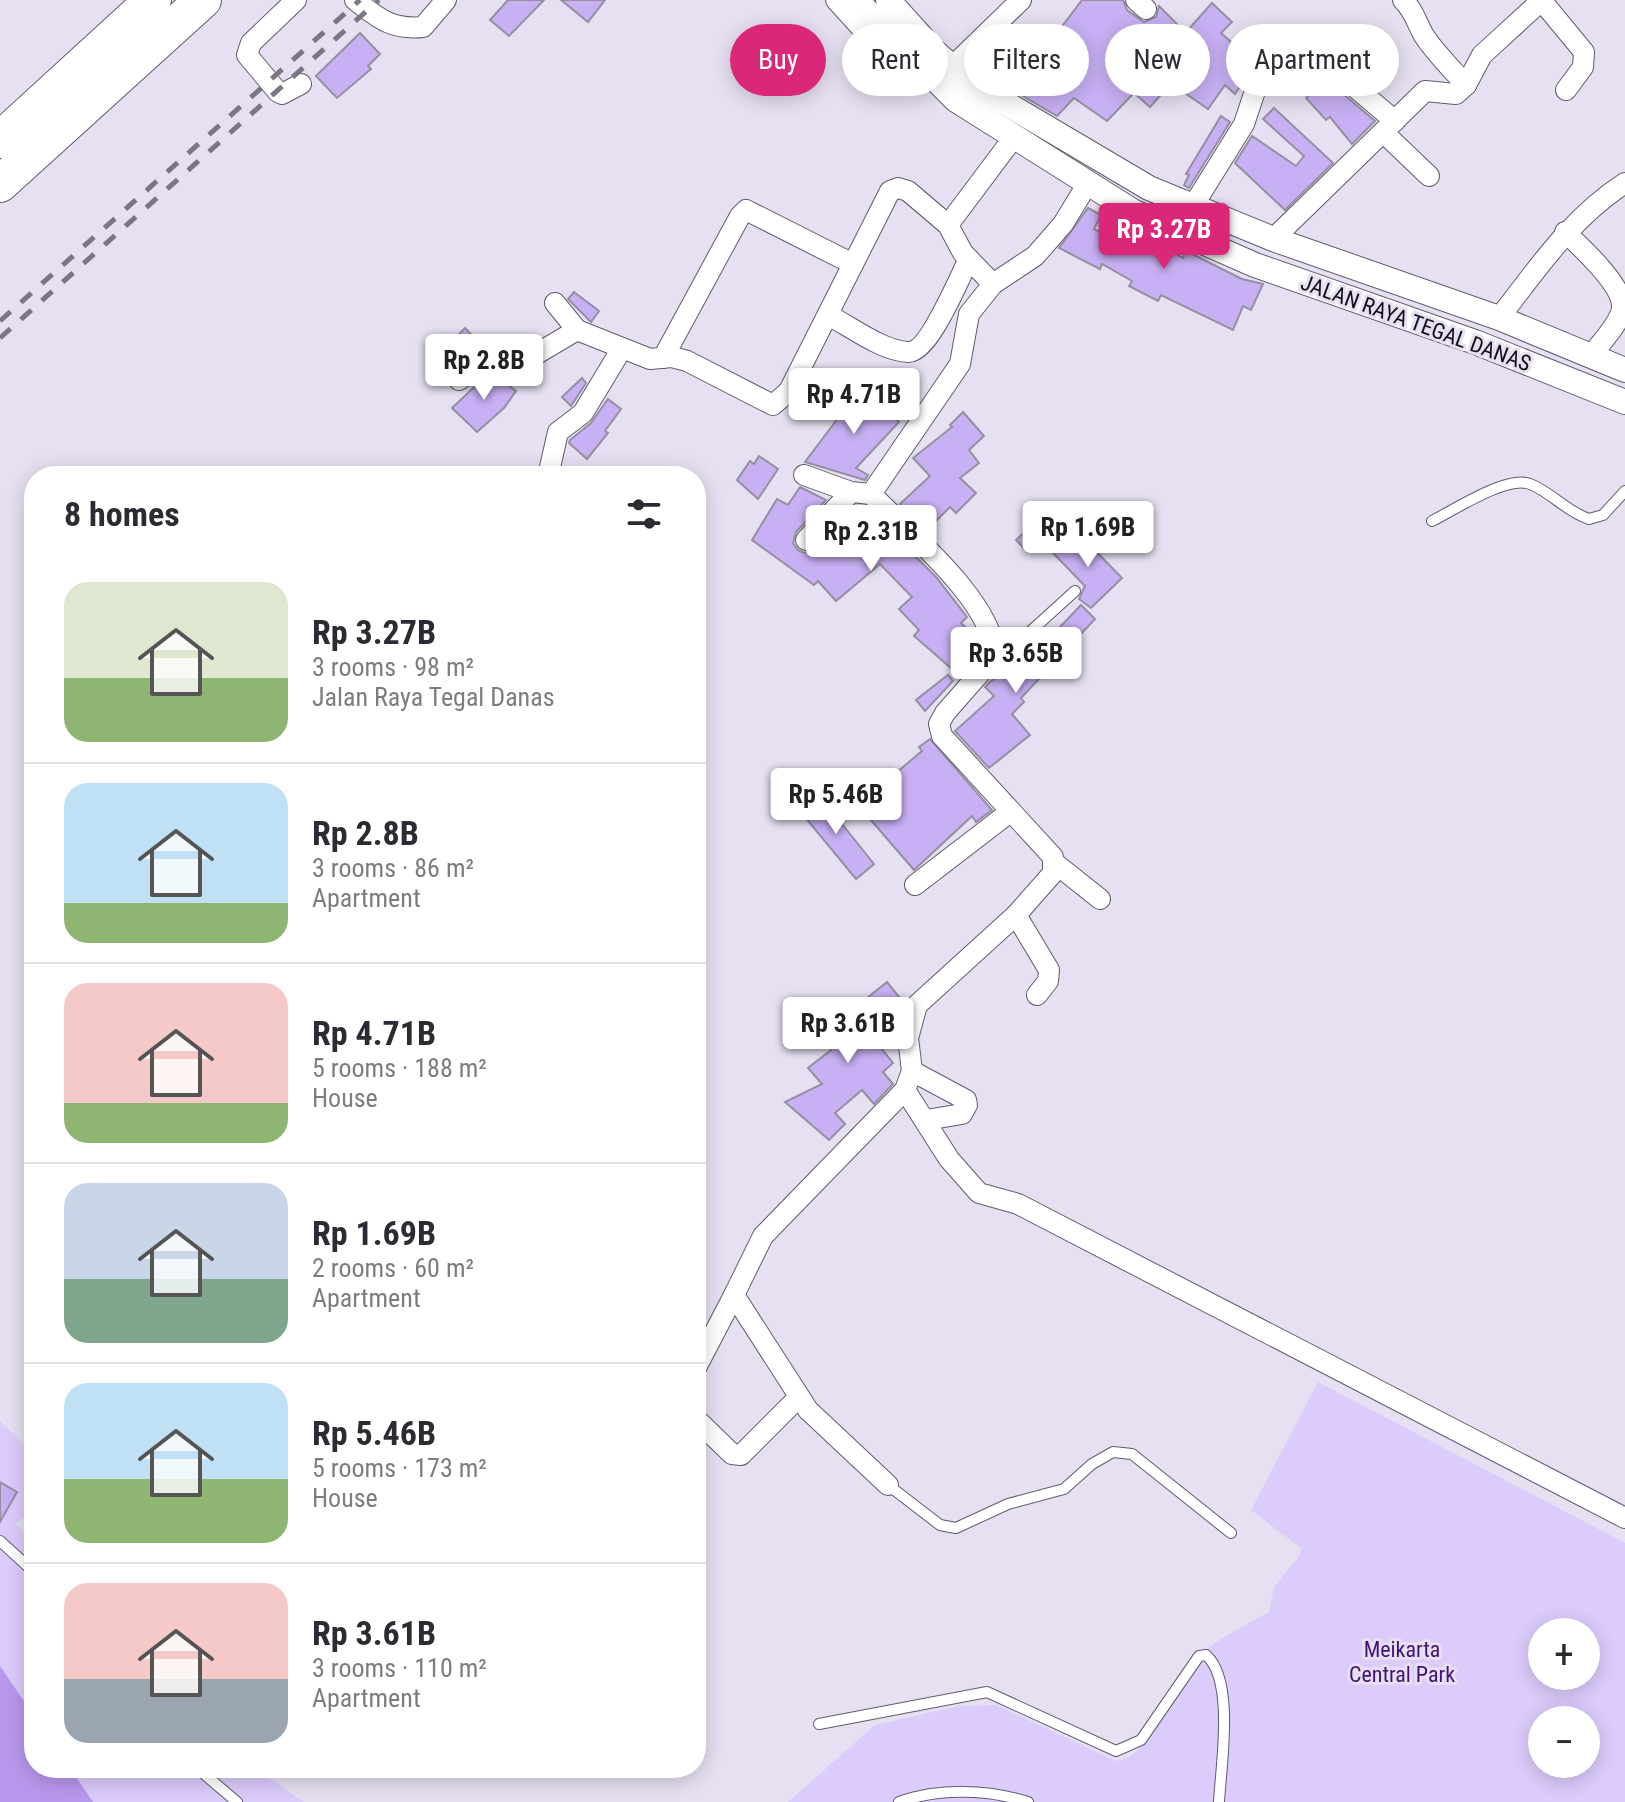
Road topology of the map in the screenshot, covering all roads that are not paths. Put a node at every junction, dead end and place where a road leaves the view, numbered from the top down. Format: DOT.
graph roads {
  1 [pos="125,0"];
  2 [pos="153,0"];
  3 [pos="184,0"];
  4 [pos="203,0"];
  5 [pos="296,0"];
  6 [pos="355,0"];
  7 [pos="446,0"];
  8 [pos="836,0"];
  9 [pos="856,0"];
  10 [pos="888,0"];
  11 [pos="1021,0"];
  12 [pos="1403,0"];
  13 [pos="1541,0"];
  14 [pos="858,24"];
  15 [pos="884,24"];
  16 [pos="905,24"];
  17 [pos="948,67"];
  18 [pos="948,77"];
  19 [pos="301,84"];
  20 [pos="1466,85"];
  21 [pos="948,86"];
  22 [pos="1566,90"];
  23 [pos="1253,96"];
  24 [pos="1361,96"];
  25 [pos="0,114"];
  26 [pos="1390,127"];
  27 [pos="1014,137"];
  28 [pos="0,140"];
  29 [pos="0,169"];
  30 [pos="1429,176"];
  31 [pos="1088,183"];
  32 [pos="1625,183"];
  33 [pos="0,184"];
  34 [pos="1193,206"];
  35 [pos="948,225"];
  36 [pos="1565,232"];
  37 [pos="1273,239"];
  38 [pos="969,259"];
  39 [pos="853,264"];
  40 [pos="993,284"];
  41 [pos="555,303"];
  42 [pos="828,315"];
  43 [pos="1499,318"];
  44 [pos="577,330"];
  45 [pos="621,350"];
  46 [pos="1591,356"];
  47 [pos="663,358"];
  48 [pos="1625,370"];
  49 [pos="459,380"];
  50 [pos="1625,402"];
  51 [pos="550,466"];
  52 [pos="804,475"];
  53 [pos="1625,491"];
  54 [pos="861,493"];
  55 [pos="1432,521"];
  56 [pos="806,540"];
  57 [pos="1075,591"];
  58 [pos="995,656"];
  59 [pos="1010,812"];
  60 [pos="1056,864"];
  61 [pos="915,885"];
  62 [pos="1100,899"];
  63 [pos="1016,915"];
  64 [pos="1037,995"];
  65 [pos="908,1081"];
  66 [pos="926,1120"];
  67 [pos="734,1295"];
  68 [pos="706,1337"];
  69 [pos="799,1397"];
  70 [pos="706,1429"];
  71 [pos="888,1485"];
  72 [pos="1625,1518"];
  73 [pos="1231,1533"];
  74 [pos="0,1541"];
  75 [pos="24,1563"];
  76 [pos="819,1724"];
  77 [pos="209,1778"];
  78 [pos="237,1802"];
  79 [pos="899,1802"];
  80 [pos="1028,1802"];
  81 [pos="1219,1802"];
  1 -- 25 [label="highway"];
  2 -- 28 [label="highway"];
  3 -- 29 [label="highway"];
  4 -- 33 [label="highway"];
  5 -- 19 [label="street"];
  6 -- 7 [label="street"];
  8 -- 14 [label="street"];
  9 -- 15 [label="street, JALAN RAYA TEGAL DANAS"];
  10 -- 16 [label="street, JALAN RAYA TEGAL DANAS"];
  11 -- 17 [label="street"];
  12 -- 20 [label="street"];
  13 -- 20 [label="street"];
  13 -- 22 [label="street"];
  18 -- 34 [label="street, JALAN RAYA TEGAL DANAS"];
  20 -- 26 [label="street"];
  21 -- 27 [label="street, JALAN RAYA TEGAL DANAS"];
  23 -- 34 [label="street"];
  24 -- 26 [label="street"];
  26 -- 30 [label="street"];
  26 -- 37 [label="street"];
  27 -- 31 [label="street, JALAN RAYA TEGAL DANAS"];
  27 -- 35 [label="street"];
  31 -- 40 [label="street"];
  31 -- 50 [label="street, JALAN RAYA TEGAL DANAS"];
  32 -- 36 [label="street"];
  34 -- 37 [label="street, JALAN RAYA TEGAL DANAS"];
  35 -- 38 [label="street"];
  35 -- 39 [label="street"];
  36 -- 43 [label="street"];
  36 -- 46 [label="street"];
  37 -- 43 [label="street, JALAN RAYA TEGAL DANAS"];
  38 -- 40 [label="street"];
  38 -- 42 [label="street"];
  39 -- 42 [label="street"];
  39 -- 47 [label="street"];
  40 -- 54 [label="street"];
  41 -- 44 [label="street"];
  42 -- 47 [label="street"];
  43 -- 46 [label="street, JALAN RAYA TEGAL DANAS"];
  44 -- 45 [label="street"];
  44 -- 49 [label="street"];
  45 -- 47 [label="street"];
  45 -- 51 [label="street"];
  46 -- 48 [label="street, JALAN RAYA TEGAL DANAS"];
  52 -- 54 [label="street"];
  53 -- 55 [label="lane"];
  54 -- 56 [label="street"];
  54 -- 58 [label="street"];
  57 -- 58 [label="lane"];
  58 -- 59 [label="street"];
  59 -- 60 [label="street"];
  59 -- 61 [label="street"];
  60 -- 62 [label="street"];
  60 -- 63 [label="street"];
  63 -- 64 [label="street"];
  63 -- 65 [label="street"];
  65 -- 66 [label="street"];
  65 -- 66 [label="street"];
  65 -- 67 [label="street"];
  66 -- 72 [label="street"];
  67 -- 68 [label="street"];
  67 -- 69 [label="street"];
  69 -- 70 [label="street"];
  69 -- 71 [label="street"];
  71 -- 73 [label="lane"];
  74 -- 75 [label="lane"];
  76 -- 81 [label="lane"];
  77 -- 78 [label="lane"];
  79 -- 80 [label="lane"];
}
